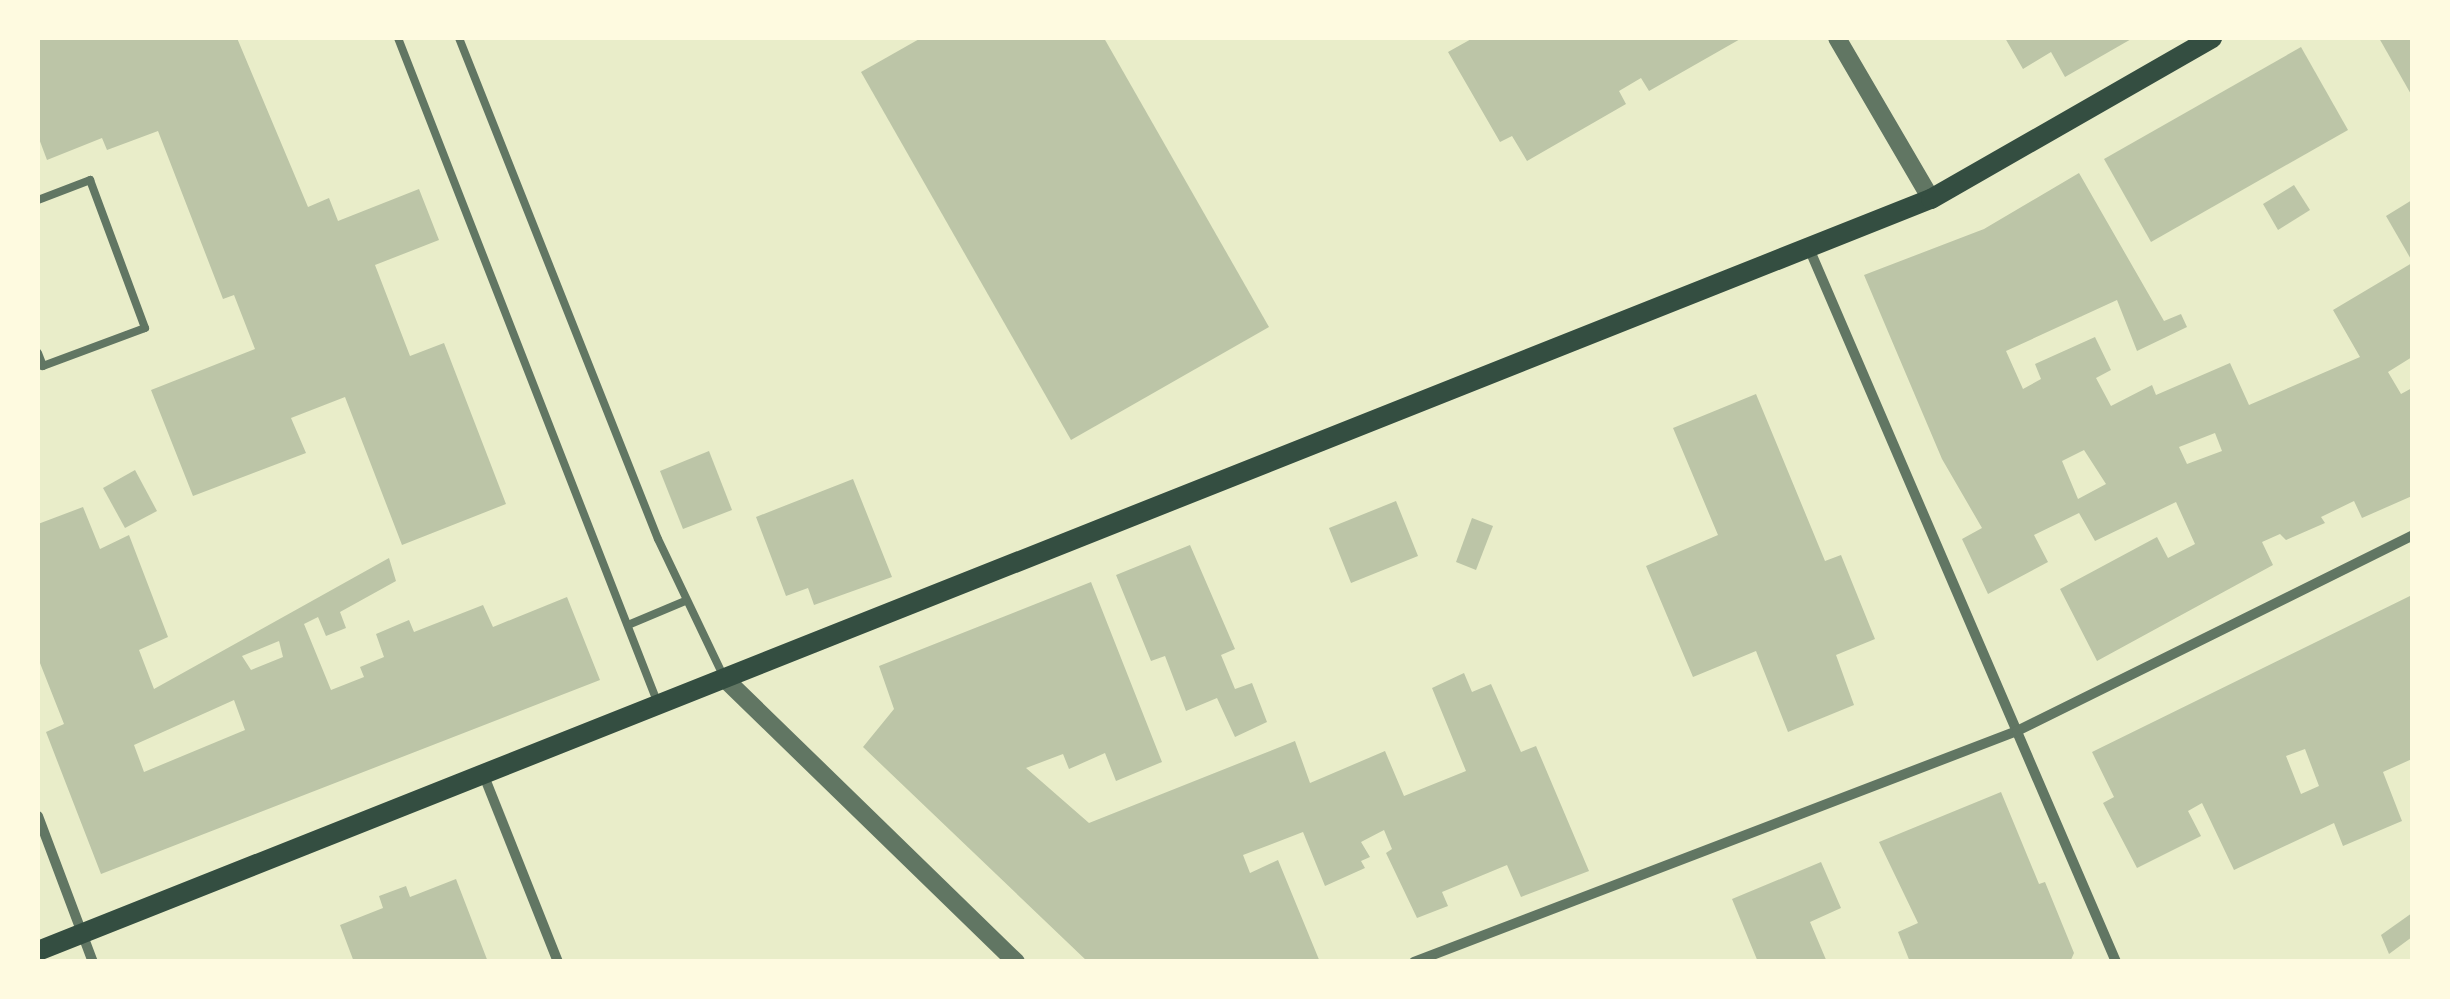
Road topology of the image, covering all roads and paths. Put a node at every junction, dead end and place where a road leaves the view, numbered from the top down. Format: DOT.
graph roads {
  1 [pos="398,38"];
  2 [pos="459,38"];
  3 [pos="1836,38"];
  4 [pos="2212,38"];
  5 [pos="38,200"];
  6 [pos="1930,200"];
  7 [pos="1808,245"];
  8 [pos="38,353"];
  9 [pos="2412,536"];
  10 [pos="685,601"];
  11 [pos="628,626"];
  12 [pos="725,678"];
  13 [pos="658,705"];
  14 [pos="2017,731"];
  15 [pos="484,776"];
  16 [pos="38,816"];
  17 [pos="82,933"];
  18 [pos="38,950"];
  19 [pos="93,962"];
  20 [pos="558,962"];
  21 [pos="1016,962"];
  22 [pos="1414,962"];
  23 [pos="2116,962"];
  1 -- 11 [label="lane"];
  2 -- 10 [label="lane"];
  3 -- 6 [label="street"];
  4 -- 6 [label="main road"];
  5 -- 8 [label="lane"];
  6 -- 7 [label="main road"];
  7 -- 12 [label="main road"];
  7 -- 14 [label="street"];
  9 -- 14 [label="street"];
  10 -- 11 [label="lane"];
  10 -- 12 [label="lane"];
  11 -- 13 [label="lane"];
  12 -- 13 [label="main road"];
  12 -- 21 [label="street"];
  13 -- 15 [label="main road"];
  14 -- 22 [label="street"];
  14 -- 23 [label="street"];
  15 -- 17 [label="main road"];
  15 -- 20 [label="street"];
  16 -- 17 [label="street"];
  17 -- 18 [label="main road"];
  17 -- 19 [label="street"];
}
